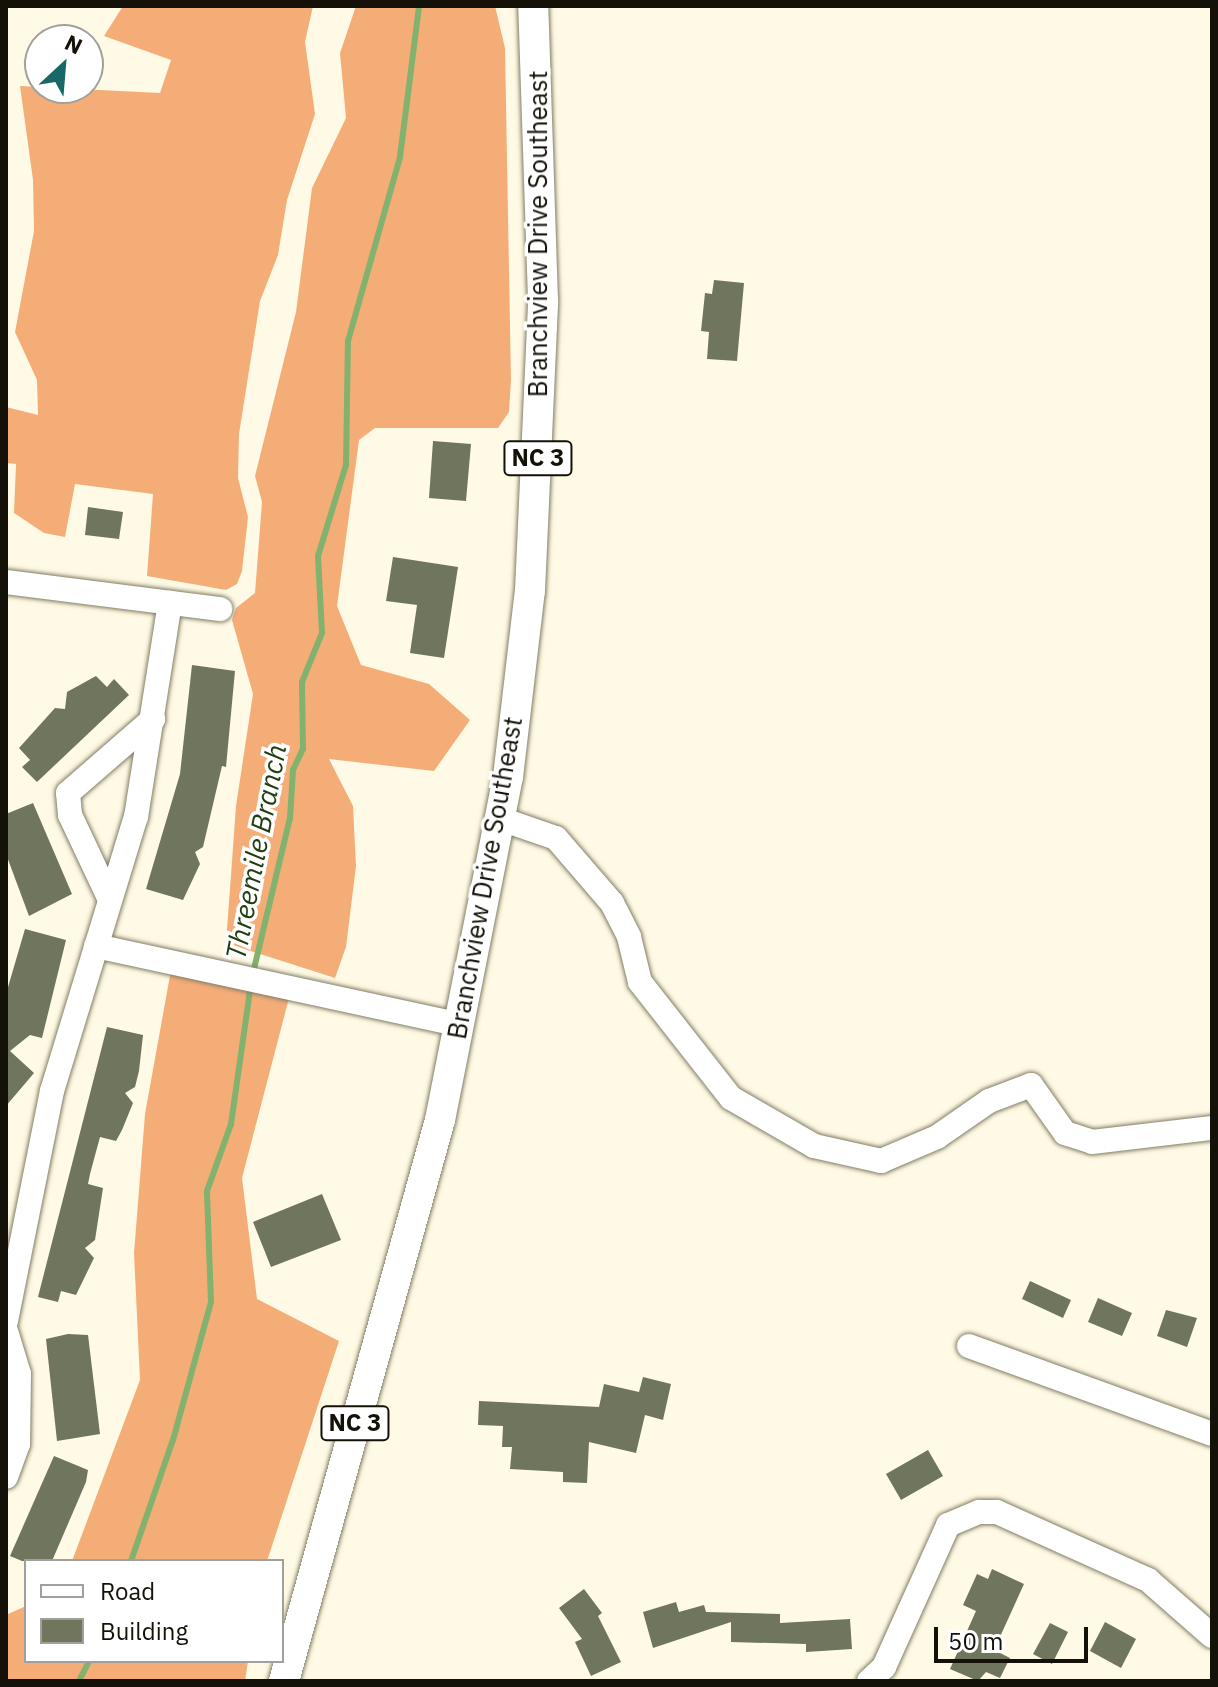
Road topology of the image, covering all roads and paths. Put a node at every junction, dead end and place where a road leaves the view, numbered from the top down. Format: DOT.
graph roads {
  1 [pos="533,6"];
  2 [pos="6,582"];
  3 [pos="170,603"];
  4 [pos="220,609"];
  5 [pos="153,719"];
  6 [pos="501,819"];
  7 [pos="110,900"];
  8 [pos="96,946"];
  9 [pos="458,1024"];
  10 [pos="1212,1128"];
  11 [pos="6,1321"];
  12 [pos="6,1331"];
  13 [pos="969,1346"];
  14 [pos="1212,1434"];
  15 [pos="6,1477"];
  16 [pos="1212,1636"];
  17 [pos="284,1681"];
  18 [pos="869,1681"];
  1 -- 6 [label="main road, Branchview Drive Southeast / NC 3"];
  2 -- 3 [label="street"];
  3 -- 4 [label="street"];
  3 -- 5 [label="street"];
  5 -- 7 [label="street"];
  5 -- 7 [label="street"];
  6 -- 9 [label="main road, Branchview Drive Southeast / NC 3"];
  6 -- 10 [label="street"];
  7 -- 8 [label="street"];
  8 -- 9 [label="street"];
  8 -- 11 [label="street"];
  9 -- 17 [label="main road, Branchview Drive Southeast / NC 3"];
  12 -- 15 [label="street"];
  13 -- 14 [label="street"];
  16 -- 18 [label="street"];
}
